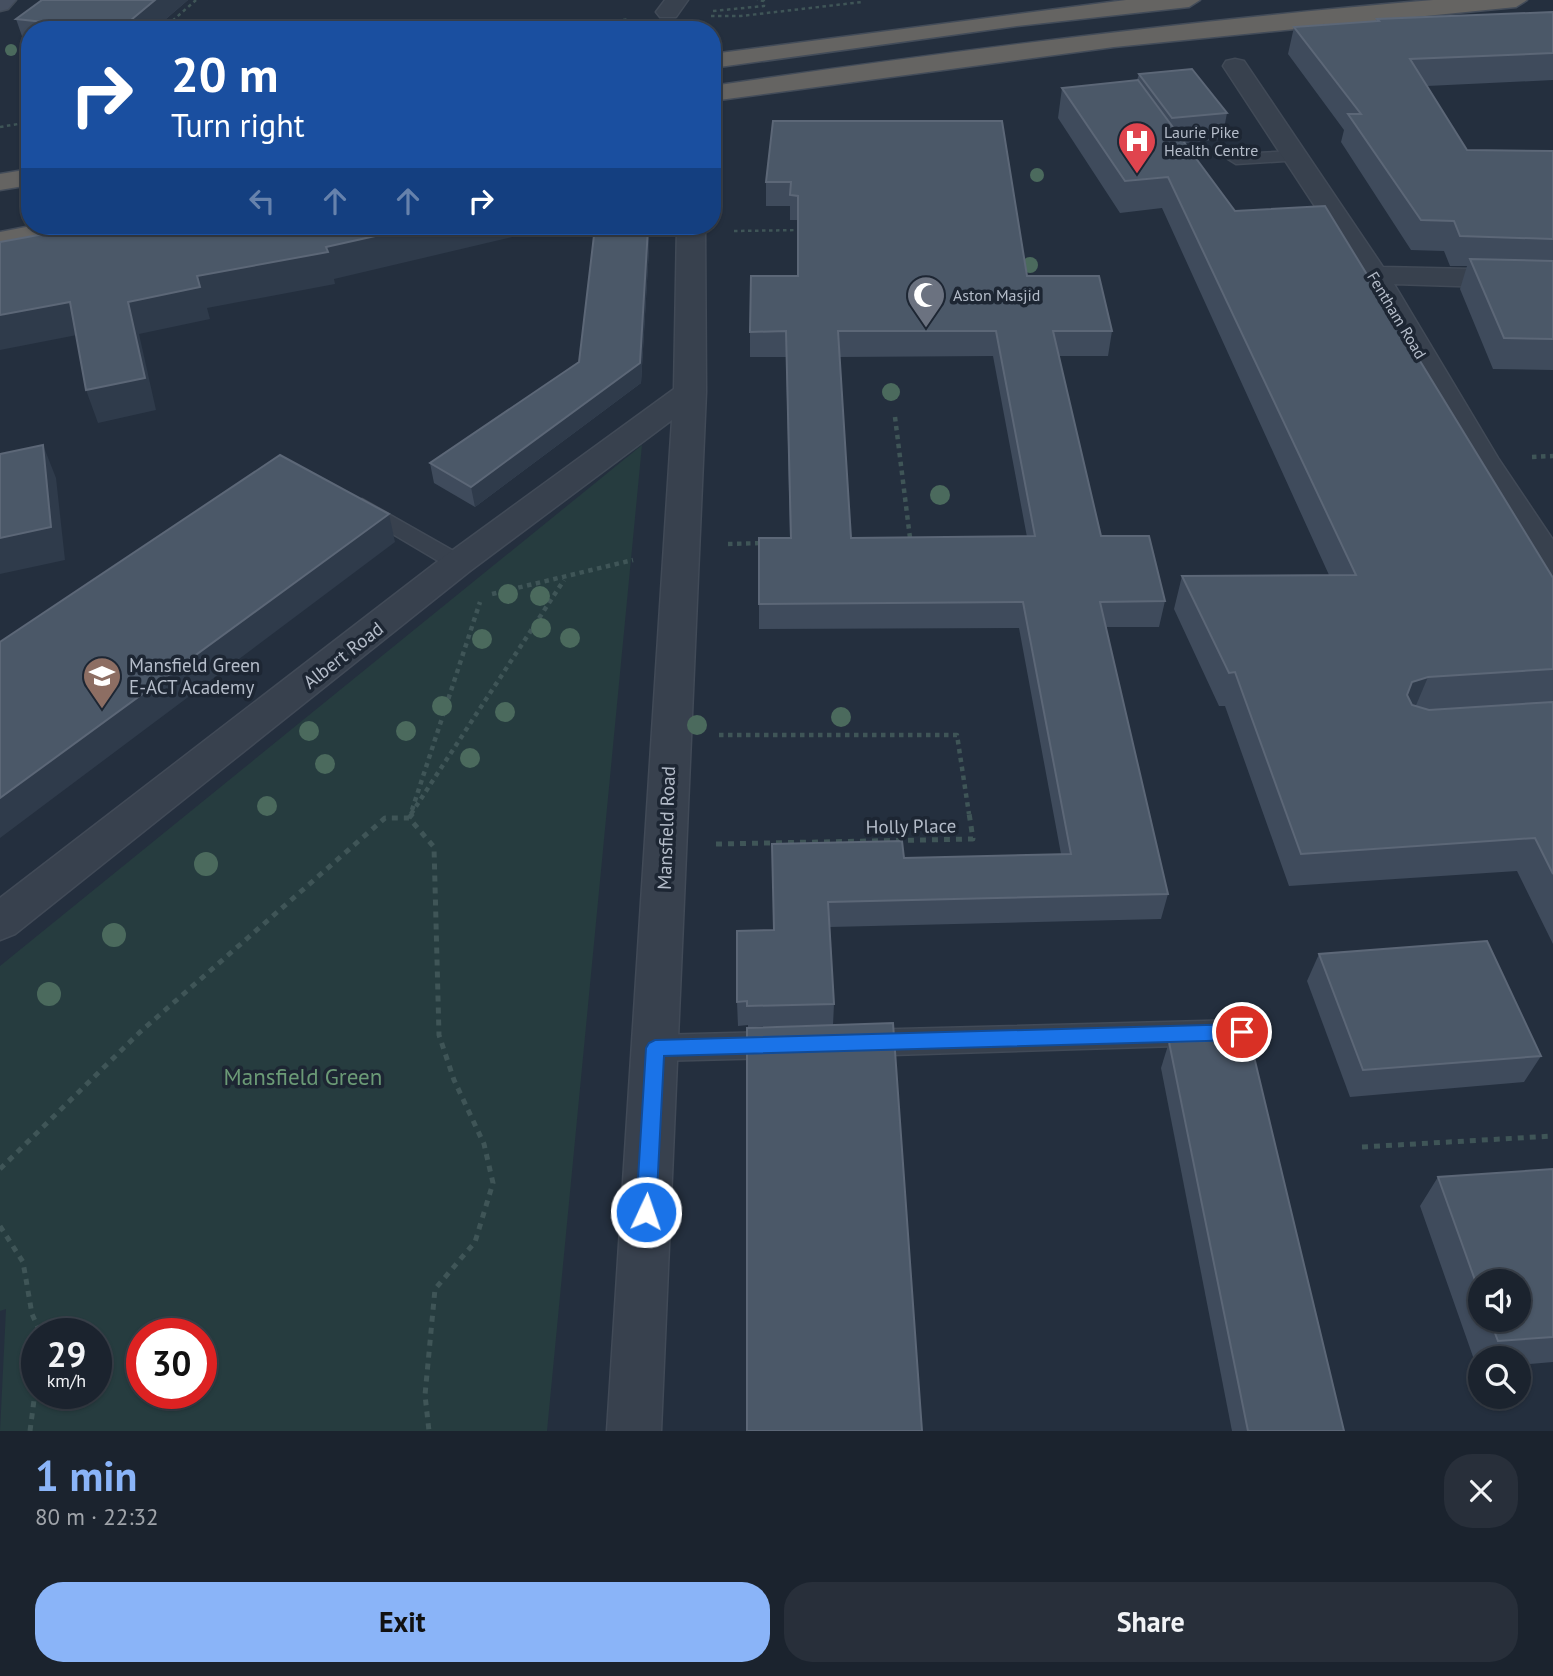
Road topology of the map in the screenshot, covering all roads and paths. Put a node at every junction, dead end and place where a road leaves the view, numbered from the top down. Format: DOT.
graph roads {
  1 [pos="5,0"];
  2 [pos="196,0"];
  3 [pos="757,0"];
  4 [pos="1189,0"];
  5 [pos="1516,0"];
  6 [pos="862,2"];
  7 [pos="0,4"];
  8 [pos="764,6"];
  9 [pos="1371,12"];
  10 [pos="1539,14"];
  11 [pos="706,15"];
  12 [pos="636,18"];
  13 [pos="1017,19"];
  14 [pos="172,21"];
  15 [pos="619,21"];
  16 [pos="1279,21"];
  17 [pos="721,42"];
  18 [pos="721,60"];
  19 [pos="1235,66"];
  20 [pos="721,93"];
  21 [pos="721,114"];
  22 [pos="21,124"];
  23 [pos="0,127"];
  24 [pos="1294,156"];
  25 [pos="1236,159"];
  26 [pos="21,162"];
  27 [pos="0,166"];
  28 [pos="21,178"];
  29 [pos="0,182"];
  30 [pos="21,213"];
  31 [pos="0,217"];
  32 [pos="721,229"];
  33 [pos="810,230"];
  34 [pos="27,235"];
  35 [pos="691,235"];
  36 [pos="0,240"];
  37 [pos="1374,275"];
  38 [pos="1553,280"];
  39 [pos="690,392"];
  40 [pos="895,417"];
  41 [pos="339,492"];
  42 [pos="896,538"];
  43 [pos="775,543"];
  44 [pos="681,546"];
  45 [pos="458,563"];
  46 [pos="1553,567"];
  47 [pos="482,596"];
  48 [pos="670,734"];
  49 [pos="409,818"];
  50 [pos="666,846"];
  51 [pos="0,922"];
  52 [pos="1242,1032"];
  53 [pos="655,1048"];
  54 [pos="1553,1136"];
  55 [pos="1362,1147"];
  56 [pos="0,1169"];
  57 [pos="0,1226"];
  58 [pos="34,1318"];
  59 [pos="33,1409"];
  60 [pos="30,1431"];
  61 [pos="429,1431"];
  62 [pos="634,1431"];
  1 -- 7 [label="main road"];
  2 -- 14 [label="path"];
  3 -- 8 [label="path"];
  4 -- 13 [label="highway"];
  5 -- 9 [label="highway"];
  6 -- 11 [label="path"];
  9 -- 10 [label="highway"];
  9 -- 16 [label="highway"];
  12 -- 15 [label="path"];
  13 -- 17 [label="highway"];
  13 -- 18 [label="highway"];
  16 -- 20 [label="highway"];
  16 -- 21 [label="highway"];
  19 -- 24 [label="street, Fentham Road"];
  22 -- 23 [label="path"];
  24 -- 25 [label="lane"];
  24 -- 37 [label="street, Fentham Road"];
  26 -- 27 [label="highway"];
  28 -- 29 [label="highway"];
  30 -- 31 [label="highway"];
  32 -- 33 [label="path"];
  34 -- 36 [label="highway"];
  35 -- 39 [label="street, Mansfield Road"];
  37 -- 38 [label="street"];
  37 -- 46 [label="street, Fentham Road"];
  39 -- 44 [label="street, Mansfield Road"];
  39 -- 45 [label="street, Albert Road"];
  40 -- 42 [label="path"];
  41 -- 45 [label="lane"];
  43 -- 44 [label="path"];
  44 -- 48 [label="street, Mansfield Road"];
  44 -- 49 [label="path"];
  45 -- 51 [label="street, Albert Road"];
  47 -- 49 [label="path"];
  48 -- 50 [label="street, Mansfield Road"];
  48 -- 50 [label="path, Holly Place"];
  49 -- 56 [label="path"];
  49 -- 61 [label="path"];
  50 -- 53 [label="street, Mansfield Road"];
  52 -- 53 [label="lane"];
  53 -- 62 [label="street, Mansfield Road"];
  54 -- 55 [label="path"];
  57 -- 58 [label="path"];
  59 -- 60 [label="path"];
}
